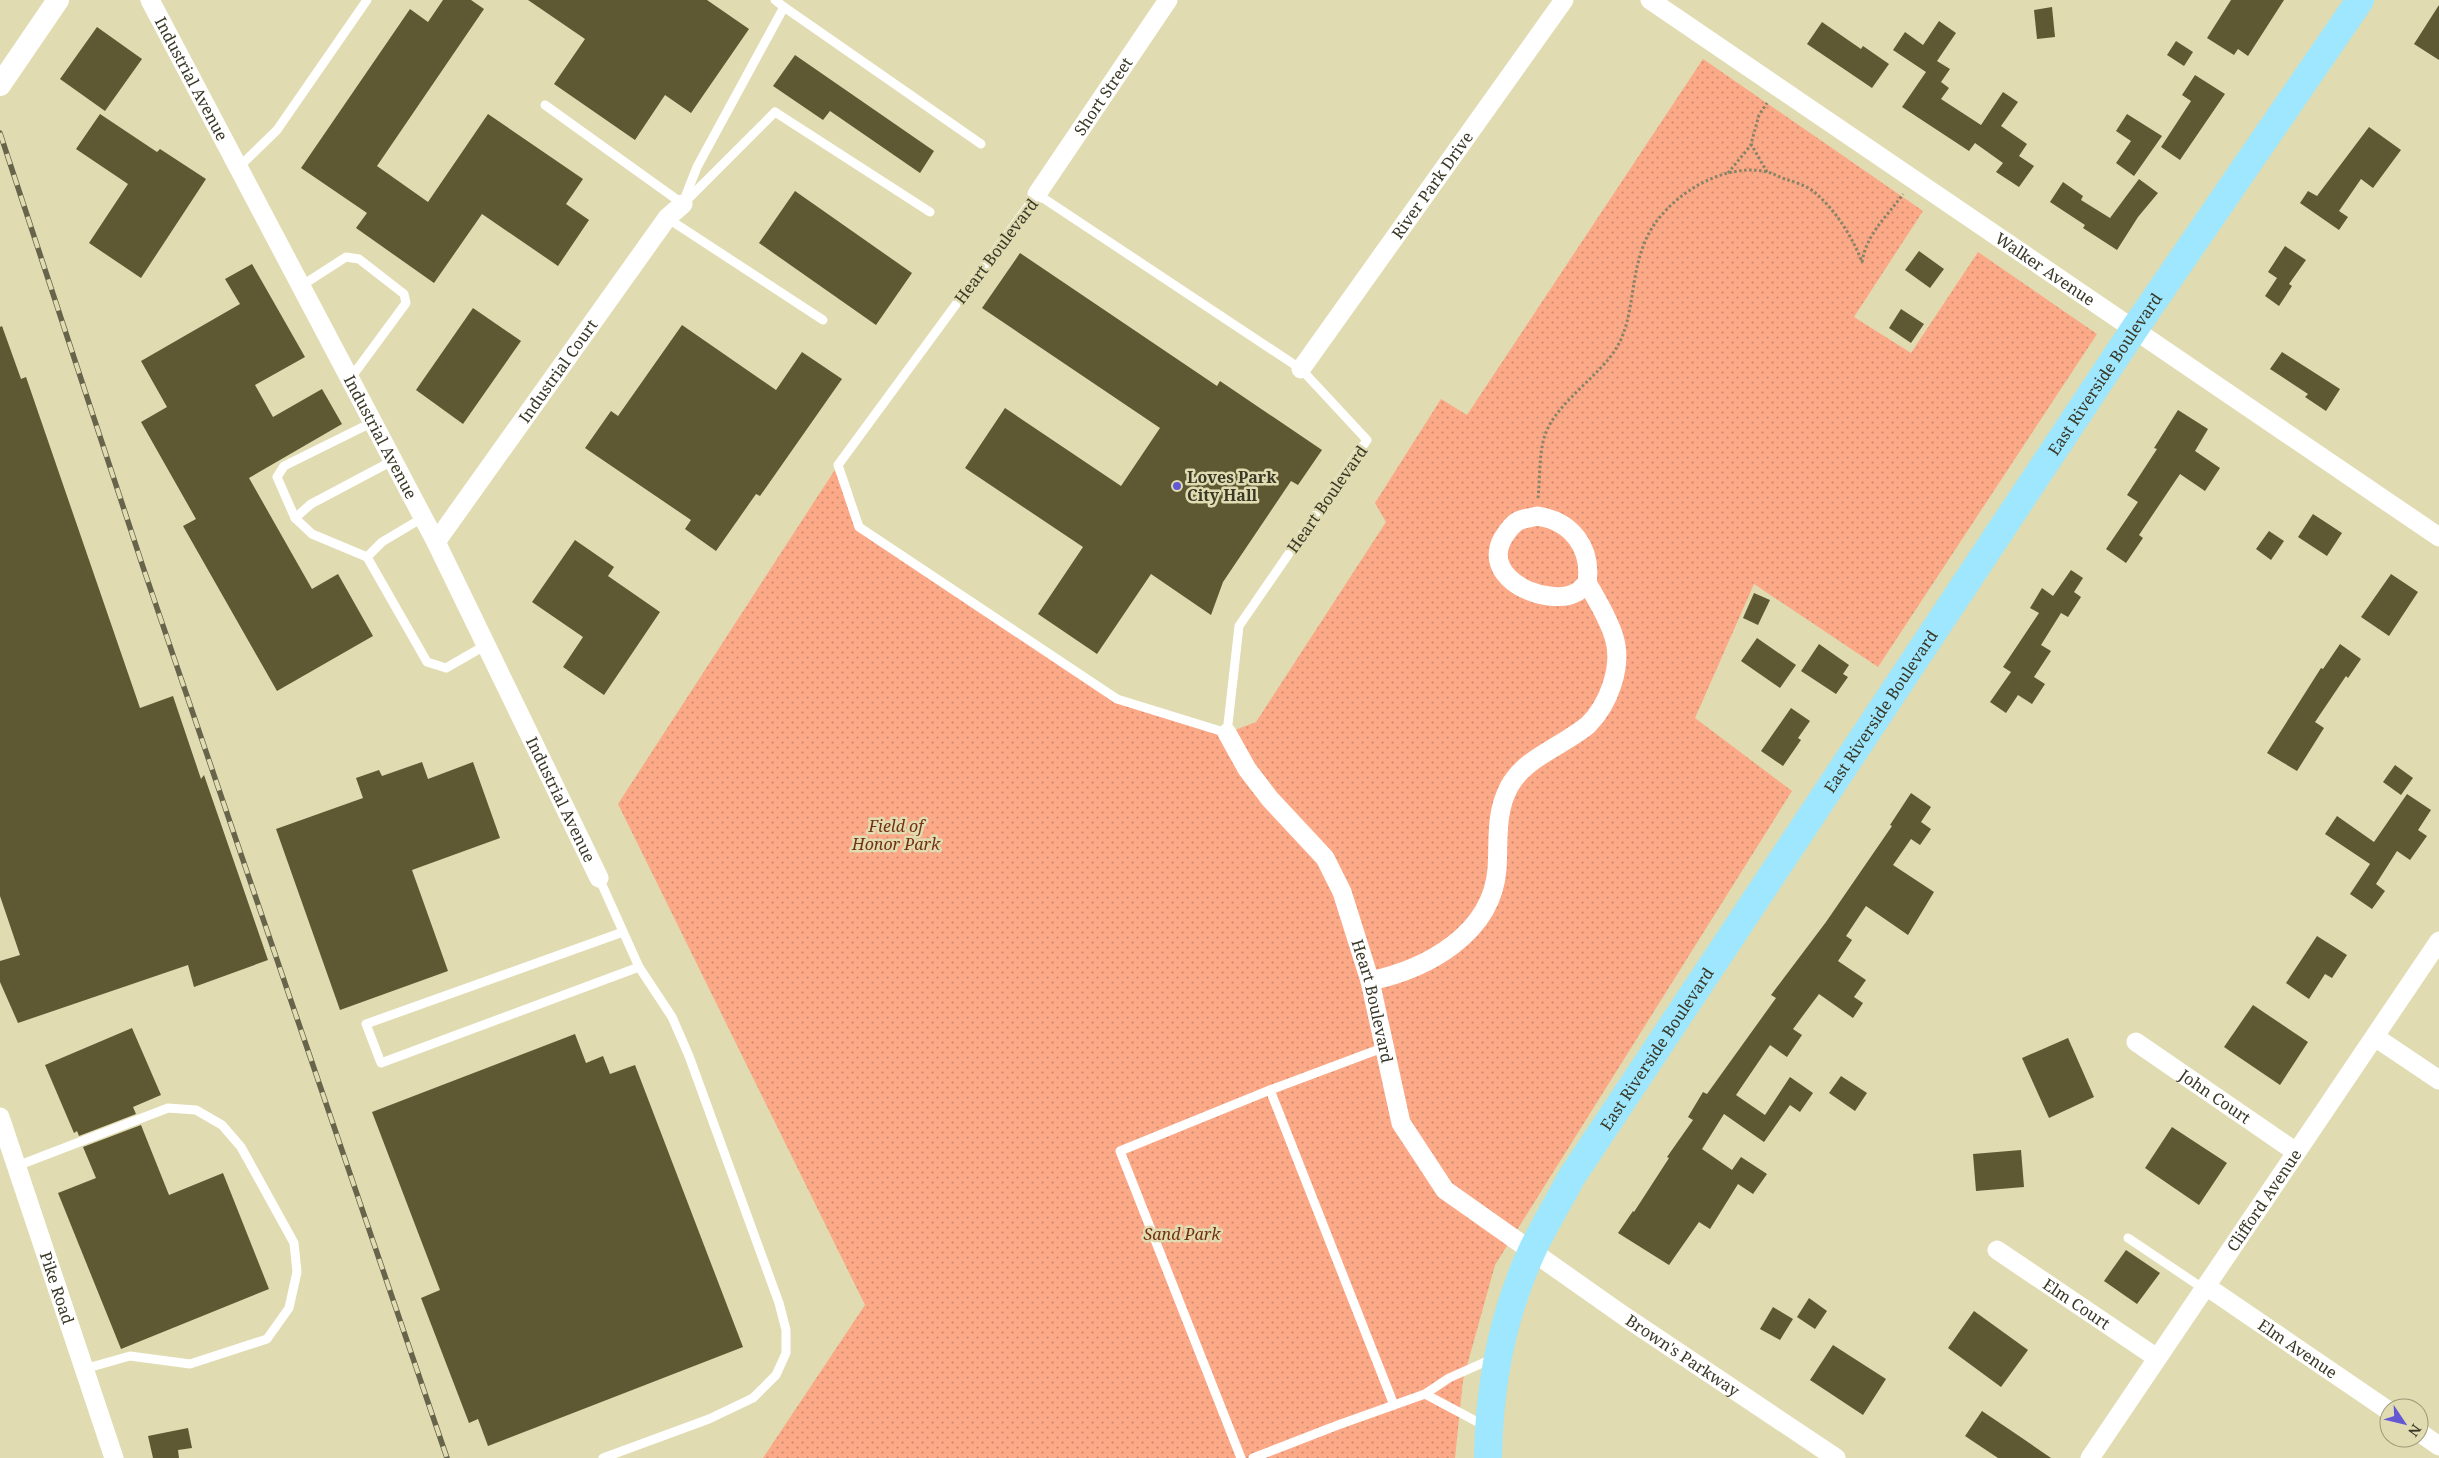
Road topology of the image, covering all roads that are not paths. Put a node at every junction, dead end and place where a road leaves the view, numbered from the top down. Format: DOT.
graph roads {
  1 [pos="58,0"];
  2 [pos="150,0"];
  3 [pos="368,0"];
  4 [pos="775,0"];
  5 [pos="1168,0"];
  6 [pos="1564,0"];
  7 [pos="1650,0"];
  8 [pos="2360,0"];
  9 [pos="784,7"];
  10 [pos="0,85"];
  11 [pos="545,105"];
  12 [pos="981,144"];
  13 [pos="239,167"];
  14 [pos="1036,194"];
  15 [pos="683,204"];
  16 [pos="930,212"];
  17 [pos="667,218"];
  18 [pos="301,286"];
  19 [pos="823,320"];
  20 [pos="2133,331"];
  21 [pos="1301,370"];
  22 [pos="350,379"];
  23 [pos="373,422"];
  24 [pos="394,460"];
  25 [pos="424,517"];
  26 [pos="295,518"];
  27 [pos="2439,537"];
  28 [pos="436,542"];
  29 [pos="367,557"];
  30 [pos="1587,583"];
  31 [pos="486,645"];
  32 [pos="1227,733"];
  33 [pos="599,878"];
  34 [pos="623,932"];
  35 [pos="2439,941"];
  36 [pos="639,967"];
  37 [pos="1370,981"];
  38 [pos="2375,1037"];
  39 [pos="2136,1042"];
  40 [pos="1385,1047"];
  41 [pos="2439,1080"];
  42 [pos="1270,1090"];
  43 [pos="0,1117"];
  44 [pos="2296,1152"];
  45 [pos="16,1166"];
  46 [pos="2128,1238"];
  47 [pos="1997,1250"];
  48 [pos="1531,1252"];
  49 [pos="2205,1288"];
  50 [pos="1497,1357"];
  51 [pos="2157,1358"];
  52 [pos="84,1369"];
  53 [pos="1425,1394"];
  54 [pos="1394,1405"];
  55 [pos="2379,1405"];
  56 [pos="1488,1427"];
  57 [pos="114,1458"];
  58 [pos="603,1458"];
  59 [pos="1241,1458"];
  60 [pos="1253,1458"];
  61 [pos="1488,1458"];
  62 [pos="1836,1458"];
  63 [pos="2090,1458"];
  1 -- 10 [label="street"];
  2 -- 13 [label="street, Industrial Avenue"];
  3 -- 13 [label="lane"];
  4 -- 9 [label="lane"];
  5 -- 14 [label="street, Short Street"];
  6 -- 21 [label="street, River Park Drive"];
  7 -- 20 [label="street, Walker Avenue"];
  8 -- 20 [label="main road, East Riverside Boulevard"];
  9 -- 12 [label="lane"];
  9 -- 15 [label="lane"];
  11 -- 15 [label="lane"];
  13 -- 18 [label="street, Industrial Avenue"];
  14 -- 21 [label="lane, Heart Boulevard"];
  14 -- 32 [label="lane, Heart Boulevard"];
  15 -- 16 [label="lane"];
  15 -- 17 [label="street, Industrial Court"];
  17 -- 19 [label="lane"];
  17 -- 28 [label="street, Industrial Court"];
  18 -- 22 [label="street, Industrial Avenue"];
  18 -- 22 [label="lane"];
  20 -- 27 [label="street, Walker Avenue"];
  20 -- 48 [label="main road, East Riverside Boulevard"];
  21 -- 32 [label="lane, Heart Boulevard"];
  22 -- 23 [label="street, Industrial Avenue"];
  23 -- 24 [label="street, Industrial Avenue"];
  23 -- 26 [label="lane"];
  24 -- 25 [label="street, Industrial Avenue"];
  24 -- 26 [label="lane"];
  25 -- 28 [label="street, Industrial Avenue"];
  25 -- 29 [label="lane"];
  26 -- 29 [label="lane"];
  28 -- 31 [label="street, Industrial Avenue"];
  29 -- 31 [label="lane"];
  30 -- 30 [label="street"];
  30 -- 37 [label="street"];
  31 -- 33 [label="street, Industrial Avenue"];
  32 -- 37 [label="street, Heart Boulevard"];
  33 -- 34 [label="lane"];
  34 -- 36 [label="lane"];
  34 -- 36 [label="lane"];
  35 -- 38 [label="street, Clifford Avenue"];
  36 -- 58 [label="lane"];
  37 -- 40 [label="street, Heart Boulevard"];
  38 -- 41 [label="street"];
  38 -- 44 [label="street, Clifford Avenue"];
  39 -- 44 [label="street, John Court"];
  40 -- 42 [label="lane"];
  40 -- 48 [label="street, Heart Boulevard"];
  42 -- 54 [label="lane"];
  42 -- 59 [label="lane"];
  43 -- 45 [label="street, Pike Road"];
  44 -- 49 [label="street, Clifford Avenue"];
  45 -- 52 [label="street, Pike Road"];
  45 -- 52 [label="lane"];
  46 -- 49 [label="lane"];
  47 -- 51 [label="street, Elm Court"];
  48 -- 50 [label="main road, East Riverside Boulevard"];
  48 -- 62 [label="street, Brown's Parkway"];
  49 -- 51 [label="street, Clifford Avenue"];
  49 -- 55 [label="street, Elm Avenue"];
  50 -- 53 [label="lane"];
  50 -- 56 [label="main road, East Riverside Boulevard"];
  51 -- 63 [label="street, Clifford Avenue"];
  52 -- 57 [label="street, Pike Road"];
  53 -- 54 [label="lane"];
  53 -- 56 [label="lane"];
  54 -- 60 [label="lane"];
  56 -- 61 [label="main road, East Riverside Boulevard"];
}
